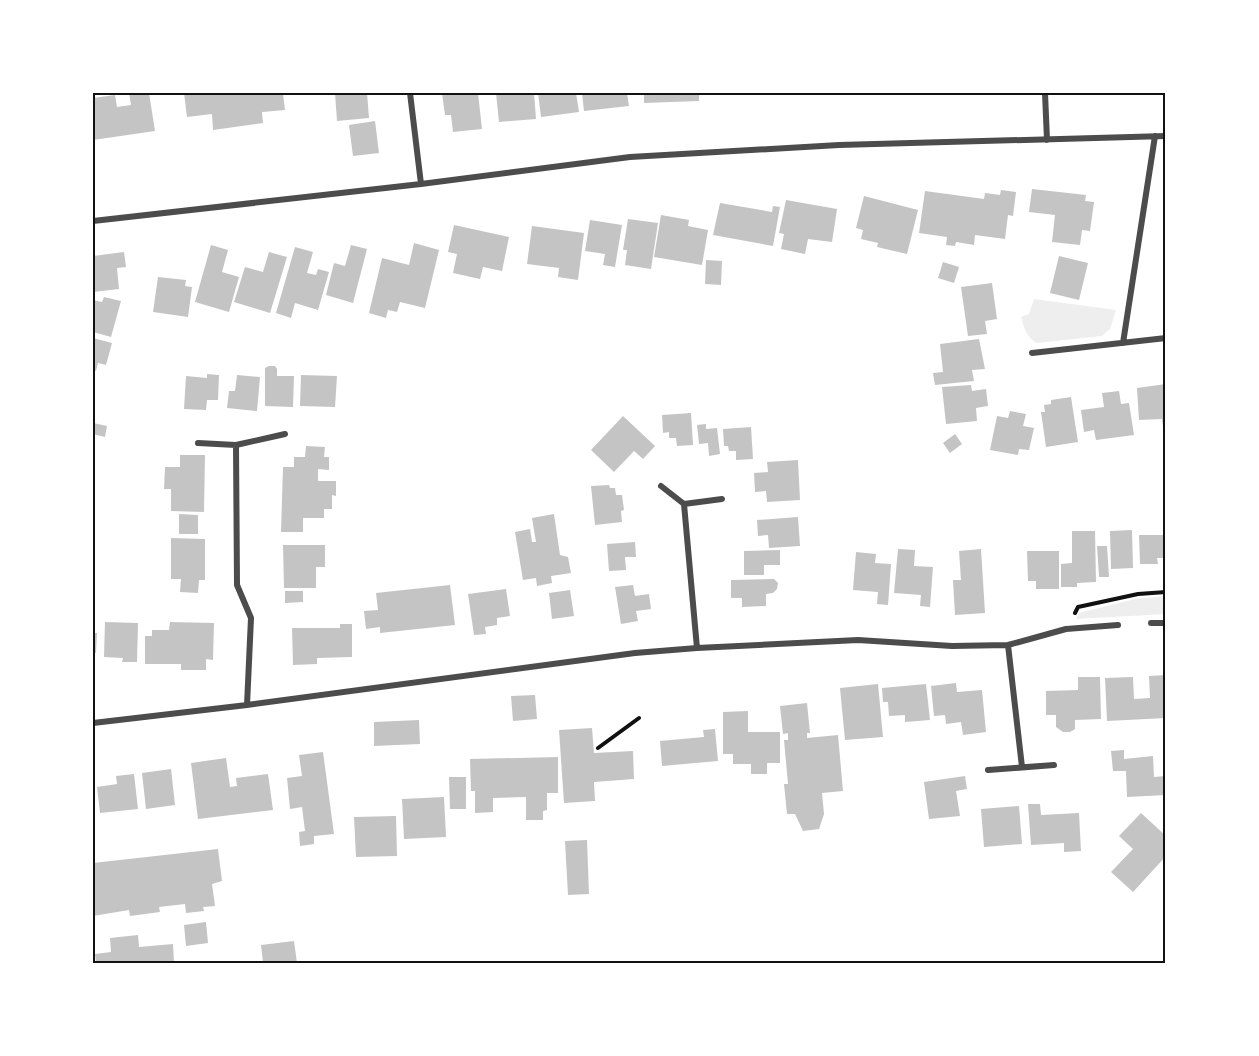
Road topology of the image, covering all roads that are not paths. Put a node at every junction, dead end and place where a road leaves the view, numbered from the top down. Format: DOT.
graph roads {
  1 [pos="410,93"];
  2 [pos="1045,93"];
  3 [pos="1155,136"];
  4 [pos="1166,136"];
  5 [pos="1047,140"];
  6 [pos="421,184"];
  7 [pos="93,221"];
  8 [pos="1166,338"];
  9 [pos="1123,343"];
  10 [pos="1032,353"];
  11 [pos="285,435"];
  12 [pos="198,443"];
  13 [pos="236,445"];
  14 [pos="661,486"];
  15 [pos="722,499"];
  16 [pos="684,504"];
  17 [pos="1151,623"];
  18 [pos="1166,623"];
  19 [pos="1118,626"];
  20 [pos="1008,645"];
  21 [pos="697,648"];
  22 [pos="248,705"];
  23 [pos="93,723"];
  24 [pos="1054,765"];
  25 [pos="1022,767"];
  26 [pos="988,770"];
  1 -- 6 [label="street"];
  2 -- 5 [label="street"];
  3 -- 4 [label="street"];
  3 -- 5 [label="street"];
  3 -- 9 [label="street"];
  5 -- 6 [label="street"];
  6 -- 7 [label="street"];
  8 -- 9 [label="street"];
  9 -- 10 [label="street"];
  11 -- 13 [label="street"];
  12 -- 13 [label="street"];
  13 -- 22 [label="street"];
  14 -- 16 [label="street"];
  15 -- 16 [label="street"];
  16 -- 21 [label="street"];
  17 -- 18 [label="street"];
  19 -- 20 [label="street"];
  20 -- 21 [label="street"];
  20 -- 25 [label="street"];
  21 -- 22 [label="street"];
  22 -- 23 [label="street"];
  24 -- 25 [label="street"];
  25 -- 26 [label="street"];
}
